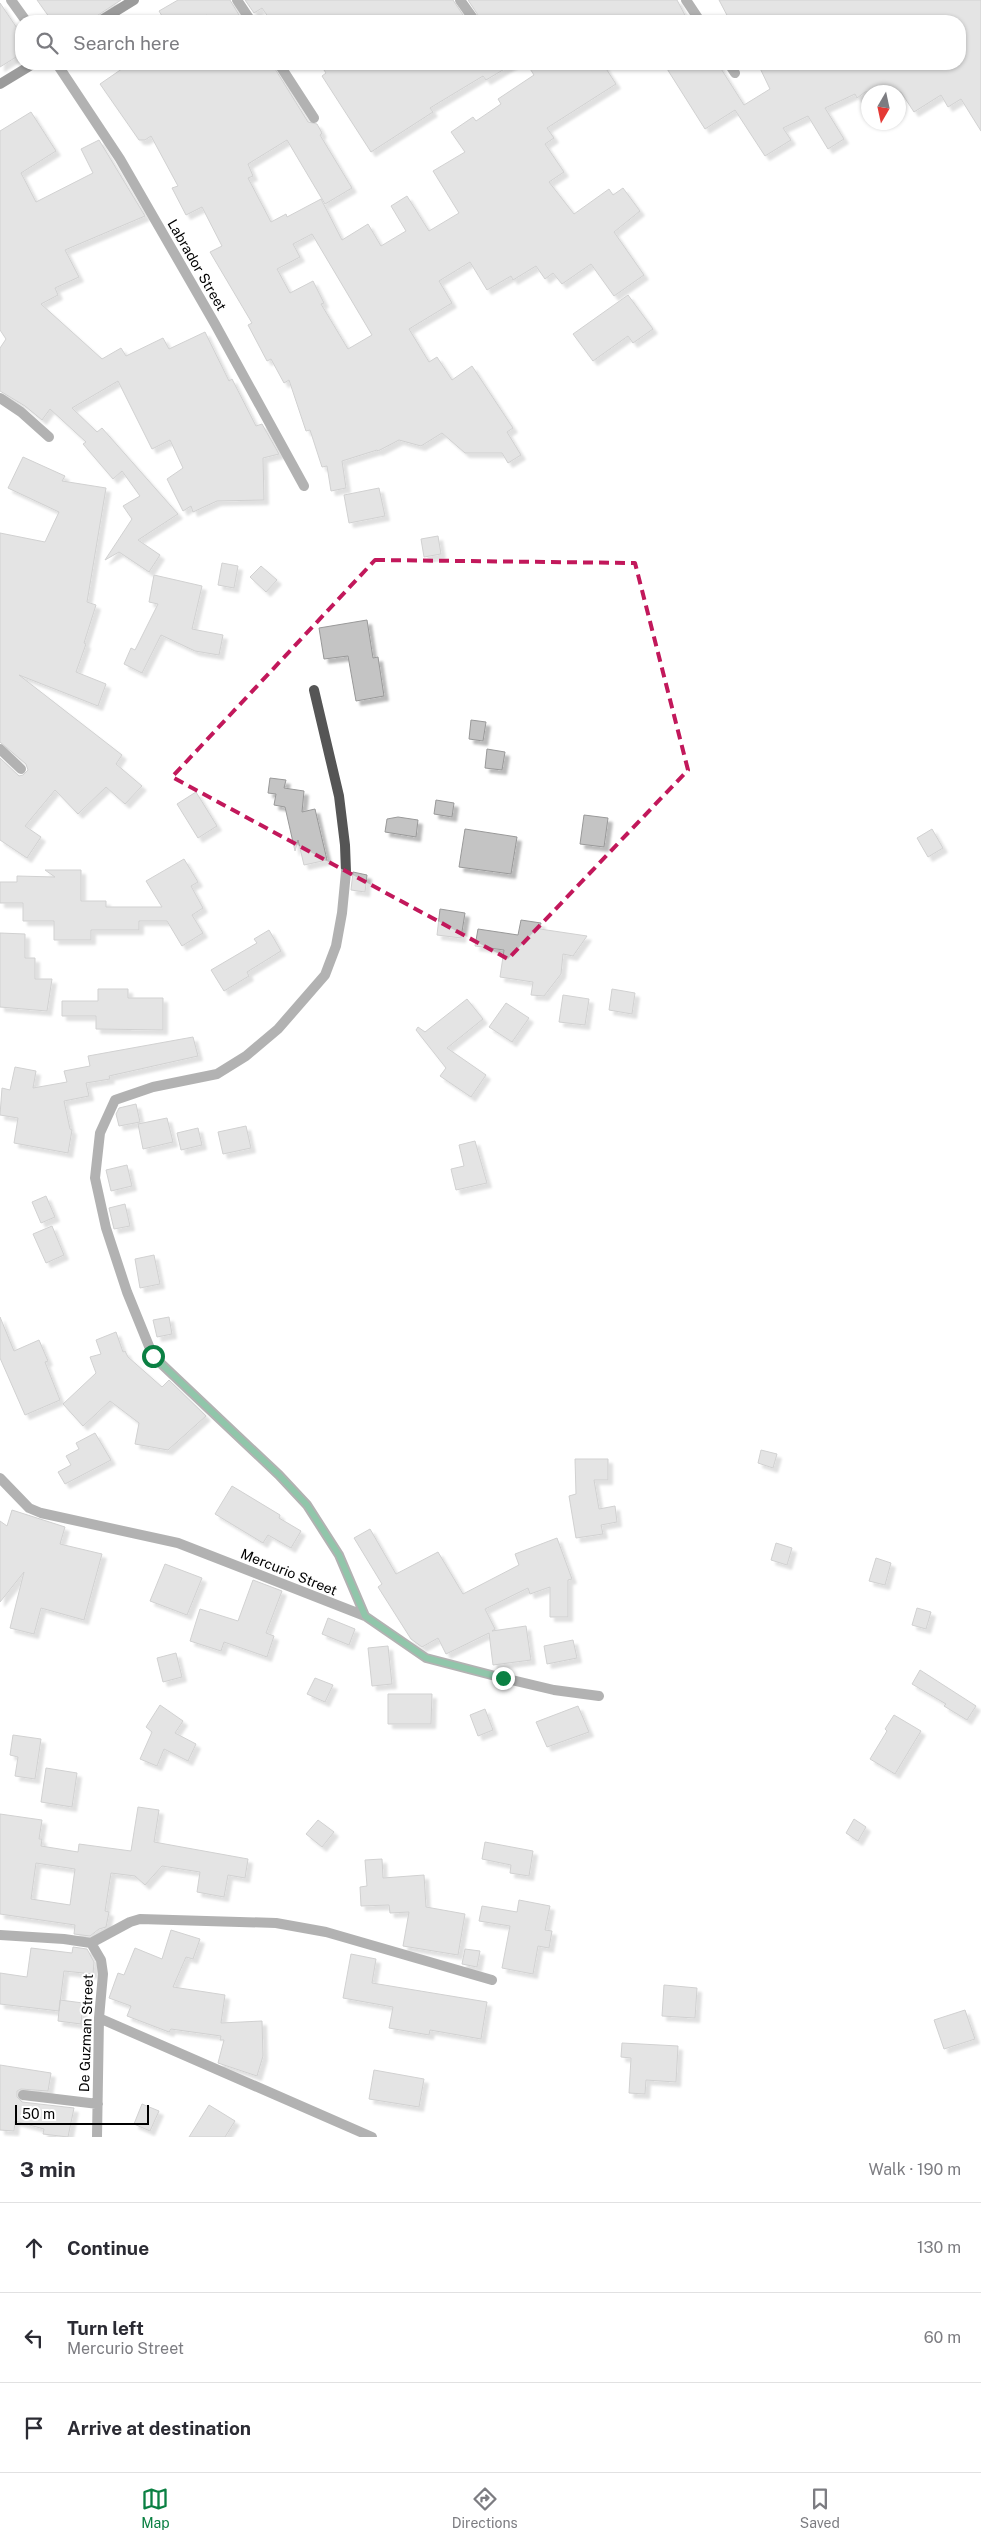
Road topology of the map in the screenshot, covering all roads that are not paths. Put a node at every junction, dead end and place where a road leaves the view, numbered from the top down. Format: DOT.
graph roads {
  1 [pos="11,0"];
  2 [pos="134,0"];
  3 [pos="237,0"];
  4 [pos="460,0"];
  5 [pos="686,0"];
  6 [pos="22,15"];
  7 [pos="110,15"];
  8 [pos="247,15"];
  9 [pos="471,15"];
  10 [pos="696,15"];
  11 [pos="23,70"];
  12 [pos="61,70"];
  13 [pos="283,70"];
  14 [pos="734,70"];
  15 [pos="736,73"];
  16 [pos="0,84"];
  17 [pos="314,118"];
  18 [pos="0,398"];
  19 [pos="49,437"];
  20 [pos="304,486"];
  21 [pos="314,690"];
  22 [pos="0,749"];
  23 [pos="21,769"];
  24 [pos="0,1478"];
  25 [pos="365,1616"];
  26 [pos="600,1696"];
  27 [pos="0,1935"];
  28 [pos="91,1943"];
  29 [pos="492,1980"];
  30 [pos="99,2018"];
  31 [pos="23,2095"];
  32 [pos="98,2104"];
  33 [pos="97,2137"];
  34 [pos="372,2137"];
  1 -- 6 [label="street"];
  2 -- 7 [label="main road"];
  3 -- 8 [label="street"];
  4 -- 9 [label="street"];
  5 -- 10 [label="street"];
  11 -- 16 [label="main road"];
  12 -- 20 [label="street, Labrador Street"];
  13 -- 17 [label="street"];
  14 -- 15 [label="street"];
  18 -- 19 [label="street"];
  21 -- 25 [label="street"];
  22 -- 23 [label="street"];
  24 -- 25 [label="street, Mercurio Street"];
  25 -- 26 [label="street, Mercurio Street"];
  27 -- 28 [label="street"];
  28 -- 29 [label="street"];
  28 -- 30 [label="street, De Guzman Street"];
  30 -- 32 [label="street, De Guzman Street"];
  30 -- 34 [label="street"];
  31 -- 32 [label="street"];
  32 -- 33 [label="street, De Guzman Street"];
}
